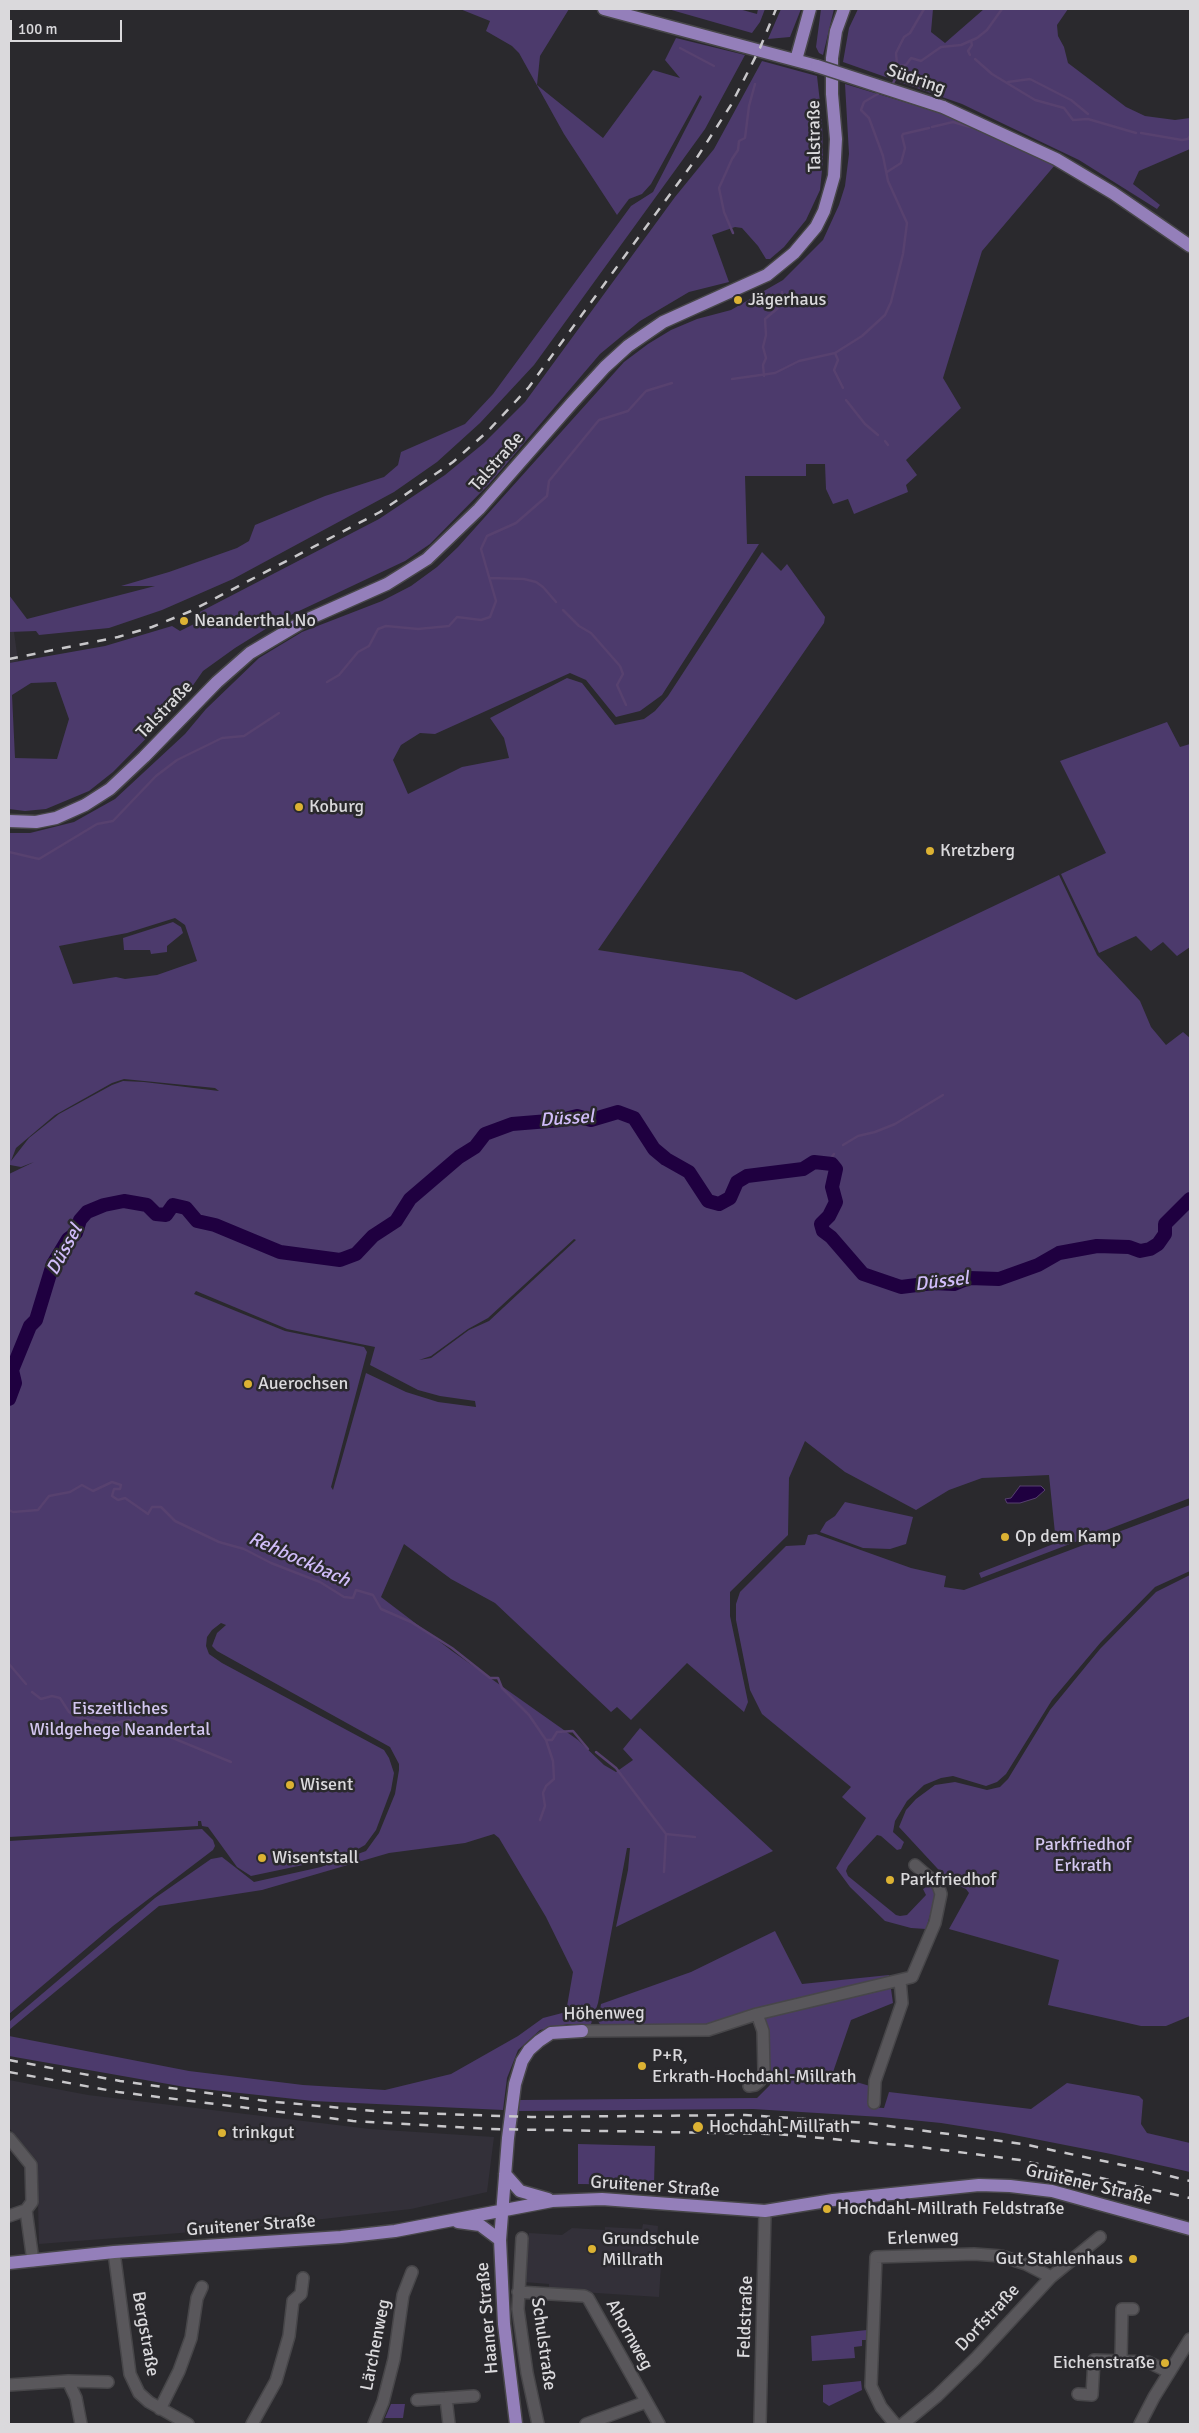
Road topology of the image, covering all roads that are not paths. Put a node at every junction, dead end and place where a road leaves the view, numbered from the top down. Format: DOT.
graph roads {
  1 [pos="604,9"];
  2 [pos="810,9"];
  3 [pos="844,9"];
  4 [pos="796,60"];
  5 [pos="1190,246"];
  6 [pos="9,820"];
  7 [pos="915,1865"];
  8 [pos="900,1980"];
  9 [pos="757,2014"];
  10 [pos="582,2031"];
  11 [pos="749,2086"];
  12 [pos="874,2103"];
  13 [pos="9,2138"];
  14 [pos="505,2174"];
  15 [pos="552,2201"];
  16 [pos="502,2209"];
  17 [pos="26,2210"];
  18 [pos="765,2211"];
  19 [pos="9,2216"];
  20 [pos="452,2220"];
  21 [pos="1190,2229"];
  22 [pos="1100,2237"];
  23 [pos="522,2238"];
  24 [pos="500,2240"];
  25 [pos="114,2252"];
  26 [pos="33,2261"];
  27 [pos="9,2263"];
  28 [pos="412,2272"];
  29 [pos="1051,2277"];
  30 [pos="303,2278"];
  31 [pos="202,2287"];
  32 [pos="518,2292"];
  33 [pos="1132,2309"];
  34 [pos="1190,2339"];
  35 [pos="1121,2360"];
  36 [pos="1169,2372"];
  37 [pos="68,2381"];
  38 [pos="108,2382"];
  39 [pos="9,2385"];
  40 [pos="1078,2394"];
  41 [pos="474,2396"];
  42 [pos="446,2398"];
  43 [pos="417,2400"];
  44 [pos="646,2402"];
  45 [pos="160,2409"];
  46 [pos="81,2424"];
  47 [pos="188,2424"];
  48 [pos="252,2424"];
  49 [pos="374,2424"];
  50 [pos="449,2424"];
  51 [pos="516,2424"];
  52 [pos="538,2424"];
  53 [pos="586,2424"];
  54 [pos="659,2424"];
  55 [pos="760,2424"];
  56 [pos="895,2424"];
  57 [pos="903,2424"];
  58 [pos="1140,2424"];
  1 -- 4 [label="main road, Südring"];
  2 -- 4 [label="main road"];
  3 -- 6 [label="main road, Talstraße"];
  4 -- 5 [label="main road, Südring, bridge"];
  7 -- 8 [label="street, Höhenweg"];
  8 -- 9 [label="street, Höhenweg"];
  8 -- 12 [label="street"];
  9 -- 10 [label="street, Höhenweg"];
  9 -- 11 [label="street"];
  10 -- 14 [label="main road, Höhenweg"];
  13 -- 17 [label="street"];
  14 -- 15 [label="main road"];
  14 -- 16 [label="main road, Höhenweg"];
  15 -- 16 [label="main road, Gruitener Straße"];
  15 -- 18 [label="main road, Gruitener Straße"];
  16 -- 20 [label="main road, Gruitener Straße"];
  16 -- 24 [label="main road, Haaner Straße"];
  17 -- 19 [label="street"];
  17 -- 26 [label="street"];
  18 -- 21 [label="main road, Gruitener Straße"];
  18 -- 55 [label="street, Feldstraße"];
  20 -- 24 [label="main road"];
  20 -- 25 [label="main road, Gruitener Straße"];
  22 -- 29 [label="street, Dorfstraße"];
  23 -- 32 [label="street, Schulstraße"];
  24 -- 51 [label="main road, Haaner Straße"];
  25 -- 26 [label="main road, Gruitener Straße"];
  25 -- 45 [label="street, Bergstraße"];
  26 -- 27 [label="main road, Gruitener Straße"];
  28 -- 49 [label="street, Lärchenweg"];
  29 -- 56 [label="street, Erlenweg"];
  29 -- 57 [label="street, Dorfstraße"];
  30 -- 48 [label="street"];
  31 -- 45 [label="street"];
  32 -- 44 [label="street, Ahornweg"];
  32 -- 52 [label="street, Schulstraße"];
  33 -- 35 [label="street"];
  34 -- 36 [label="street"];
  35 -- 36 [label="street"];
  35 -- 40 [label="street"];
  36 -- 58 [label="street"];
  37 -- 38 [label="street"];
  37 -- 39 [label="street"];
  37 -- 46 [label="street"];
  41 -- 42 [label="street"];
  42 -- 43 [label="street"];
  42 -- 50 [label="street"];
  44 -- 53 [label="street"];
  44 -- 54 [label="street, Ahornweg"];
  45 -- 47 [label="street, Bergstraße"];
}
